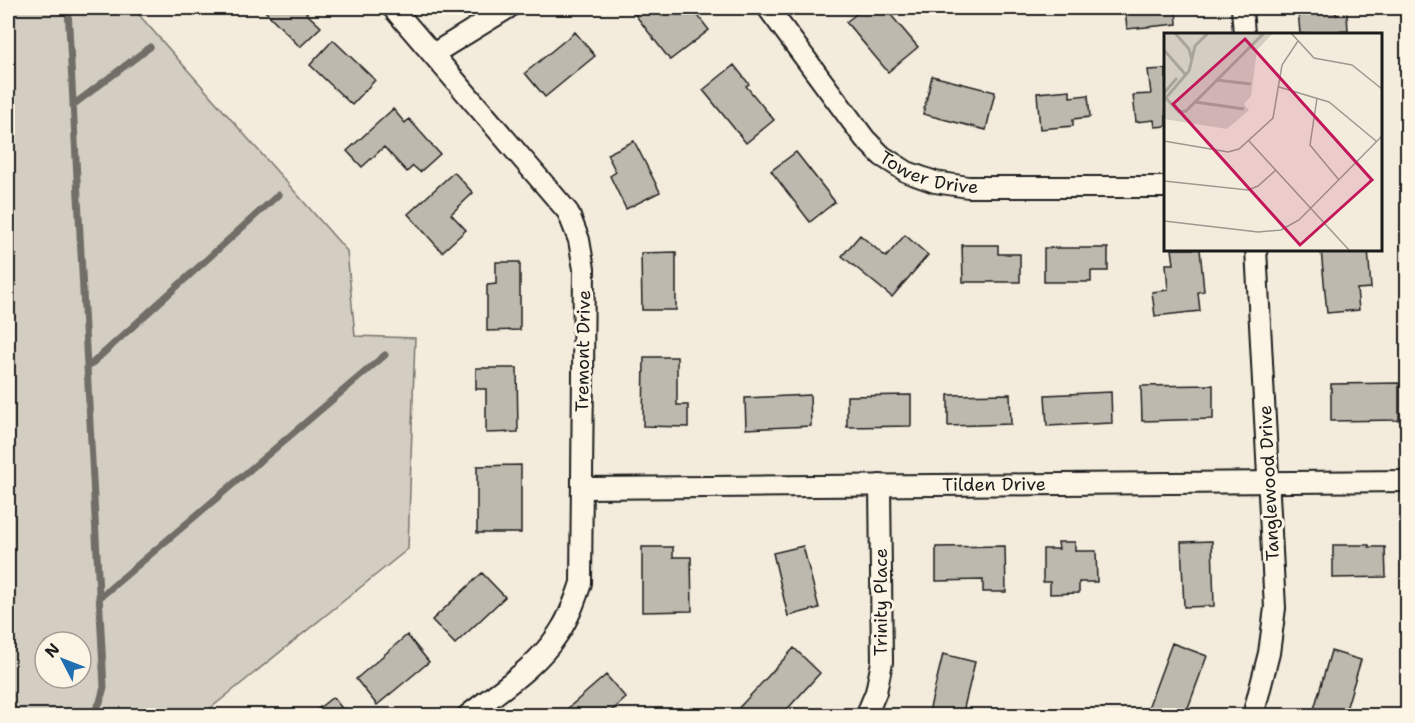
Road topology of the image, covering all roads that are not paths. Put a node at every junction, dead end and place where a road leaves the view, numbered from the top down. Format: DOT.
graph roads {
  1 [pos="393,8"];
  2 [pos="508,8"];
  3 [pos="768,8"];
  4 [pos="1242,8"];
  5 [pos="1244,33"];
  6 [pos="433,54"];
  7 [pos="1164,187"];
  8 [pos="1256,250"];
  9 [pos="1407,481"];
  10 [pos="1269,482"];
  11 [pos="880,486"];
  12 [pos="582,488"];
  13 [pos="467,716"];
  14 [pos="866,716"];
  15 [pos="1253,716"];
  1 -- 6 [label="street, Tremont Drive"];
  2 -- 6 [label="street"];
  3 -- 7 [label="street, Tower Drive"];
  4 -- 5 [label="street"];
  6 -- 12 [label="street, Tremont Drive"];
  8 -- 10 [label="street, Tanglewood Drive"];
  9 -- 10 [label="street, Tilden Drive"];
  10 -- 11 [label="street, Tilden Drive"];
  10 -- 15 [label="street, Tanglewood Drive"];
  11 -- 12 [label="street, Tilden Drive"];
  11 -- 14 [label="street, Trinity Place"];
  12 -- 13 [label="street, Tremont Drive"];
}
